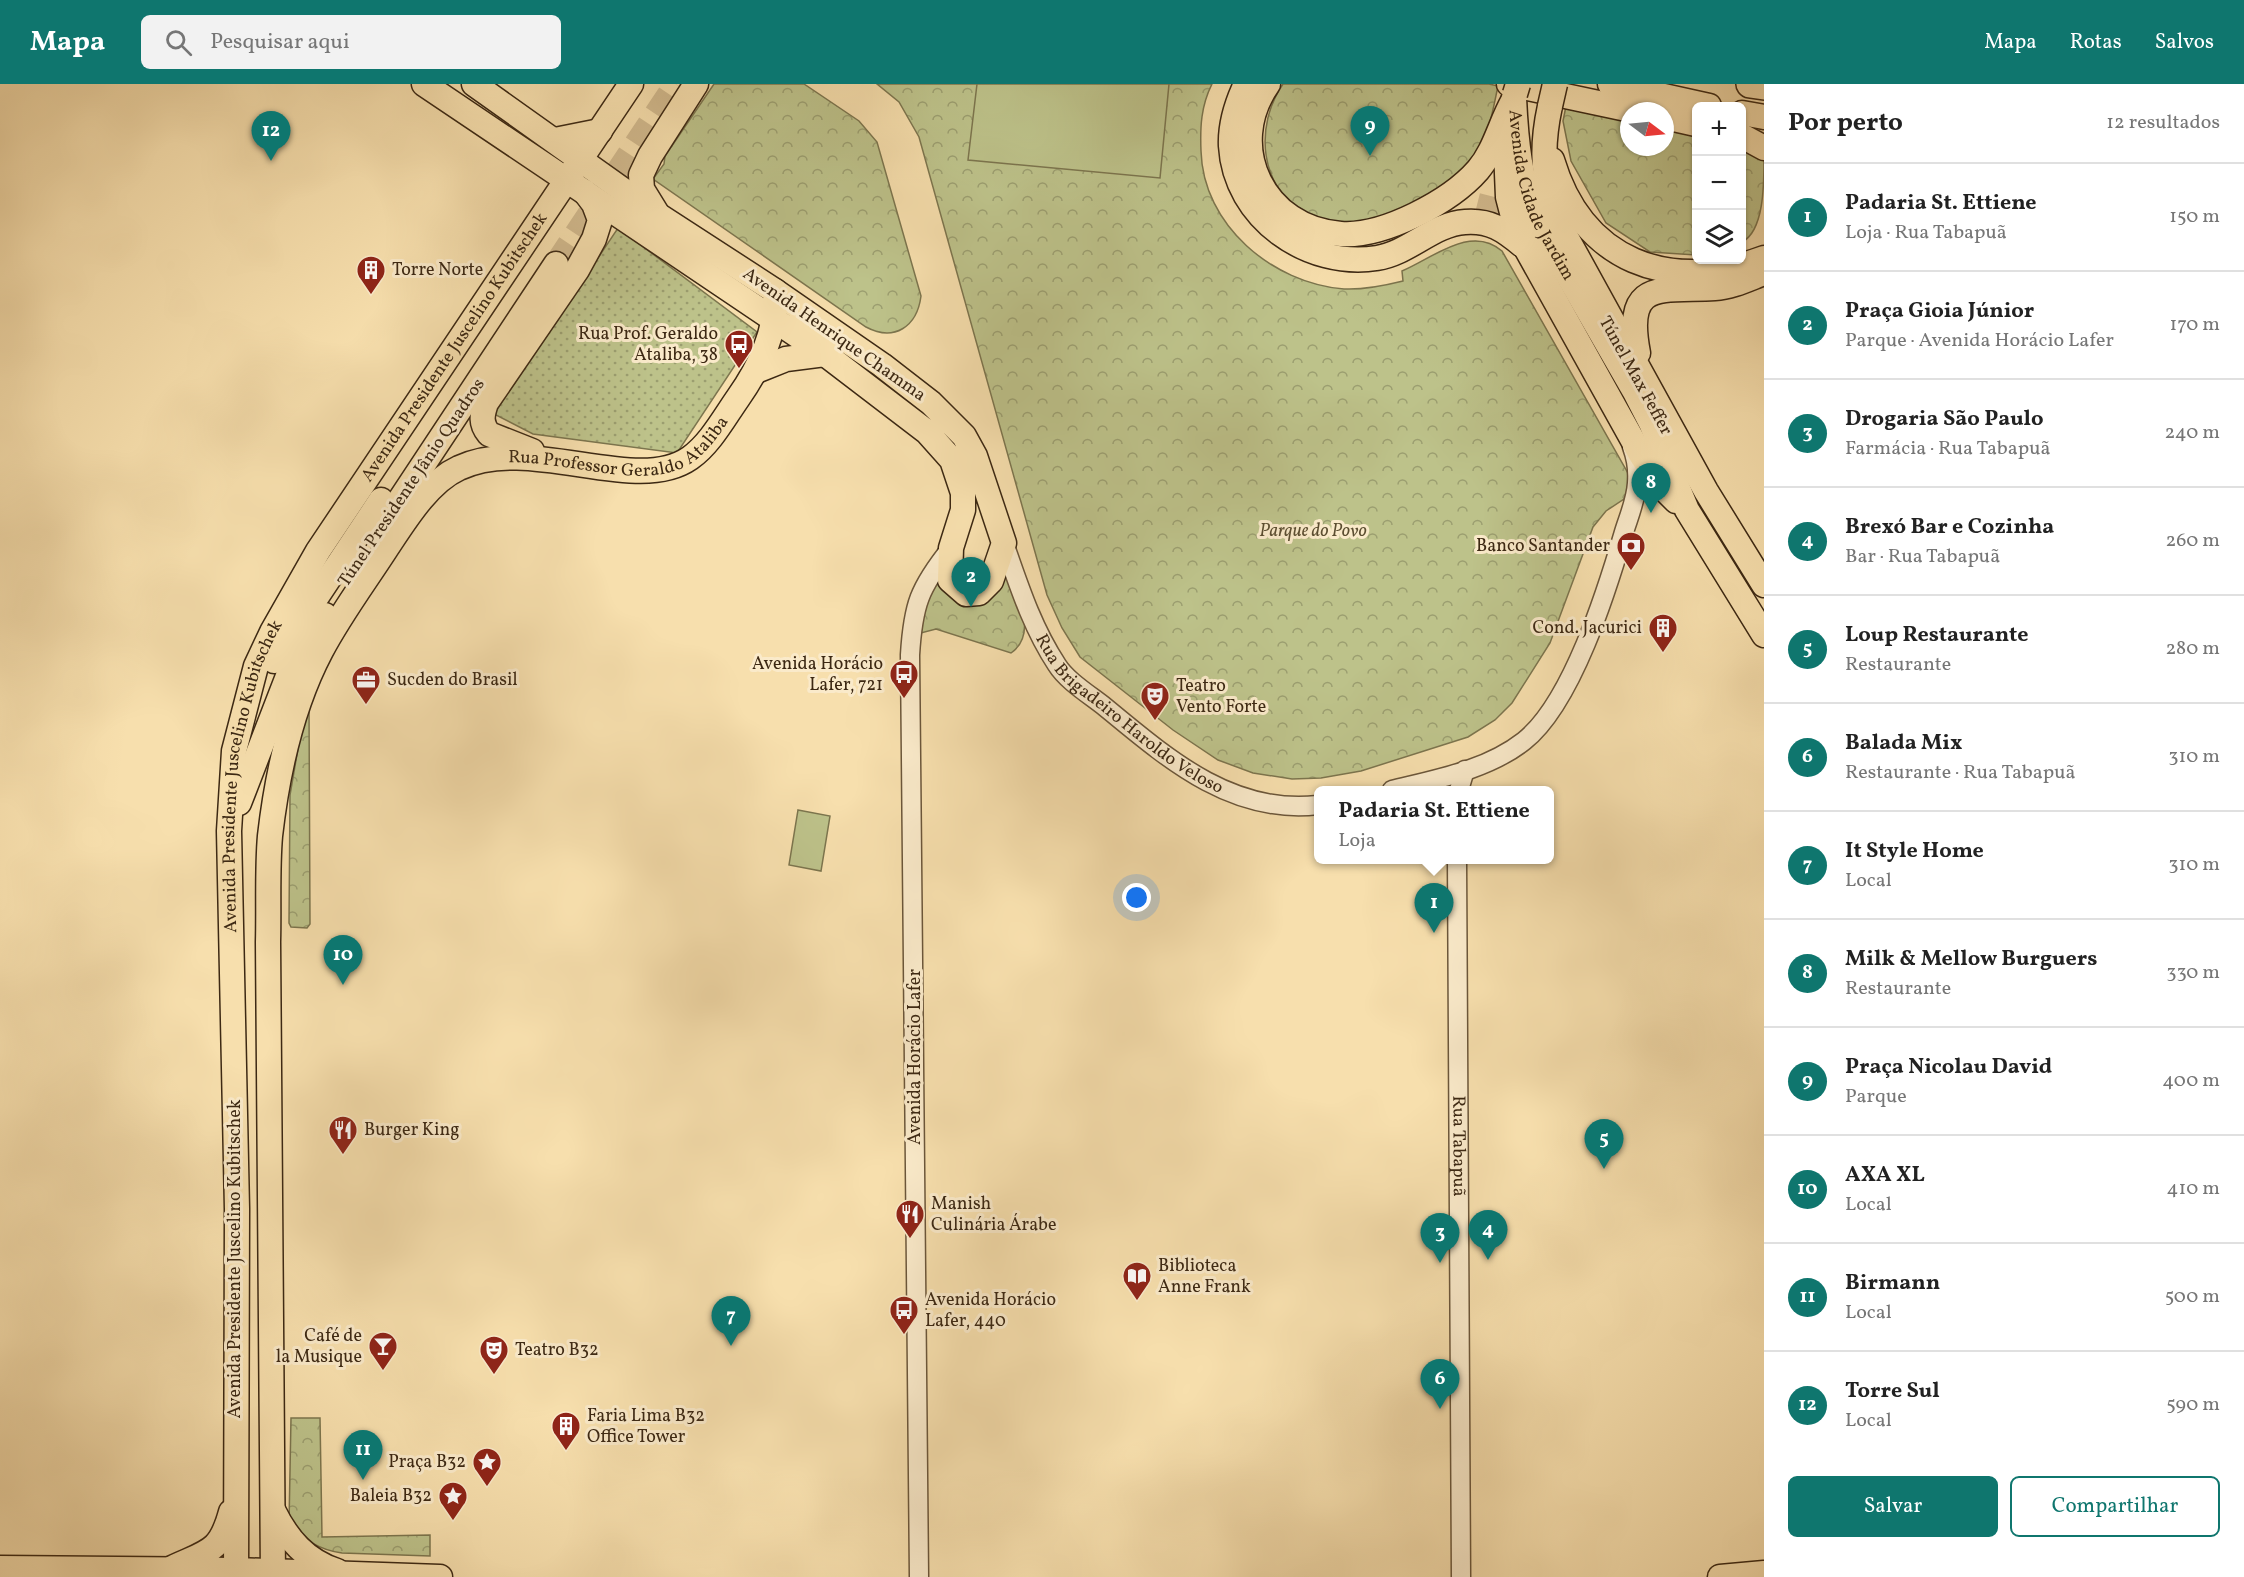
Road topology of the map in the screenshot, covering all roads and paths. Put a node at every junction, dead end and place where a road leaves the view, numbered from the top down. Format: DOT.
graph roads {
  1 [pos="424,84"];
  2 [pos="474,84"];
  3 [pos="631,84"];
  4 [pos="696,84"];
  5 [pos="1246,84"];
  6 [pos="1268,84"];
  7 [pos="1610,84"];
  8 [pos="1750,84"];
  9 [pos="1764,86"];
  10 [pos="1514,90"];
  11 [pos="1552,95"];
  12 [pos="1692,102"];
  13 [pos="1620,108"];
  14 [pos="1746,113"];
  15 [pos="1764,117"];
  16 [pos="1674,119"];
  17 [pos="1692,123"];
  18 [pos="600,130"];
  19 [pos="1544,132"];
  20 [pos="1746,135"];
  21 [pos="1746,137"];
  22 [pos="1764,137"];
  23 [pos="555,140"];
  24 [pos="1764,148"];
  25 [pos="581,158"];
  26 [pos="577,187"];
  27 [pos="1477,205"];
  28 [pos="1253,206"];
  29 [pos="658,215"];
  30 [pos="1565,235"];
  31 [pos="1764,238"];
  32 [pos="1528,243"];
  33 [pos="1746,252"];
  34 [pos="1764,258"];
  35 [pos="1746,263"];
  36 [pos="1725,264"];
  37 [pos="1743,264"];
  38 [pos="1764,273"];
  39 [pos="775,291"];
  40 [pos="773,320"];
  41 [pos="825,354"];
  42 [pos="1641,370"];
  43 [pos="756,371"];
  44 [pos="1625,427"];
  45 [pos="554,459"];
  46 [pos="444,476"];
  47 [pos="1687,510"];
  48 [pos="1004,543"];
  49 [pos="951,548"];
  50 [pos="1764,585"];
  51 [pos="1764,608"];
  52 [pos="1764,635"];
  53 [pos="275,706"];
  54 [pos="234,751"];
  55 [pos="1466,770"];
  56 [pos="1407,786"];
  57 [pos="1460,786"];
  58 [pos="1314,805"];
  59 [pos="229,831"];
  60 [pos="270,838"];
  61 [pos="1457,864"];
  62 [pos="236,1495"];
  63 [pos="273,1510"];
  64 [pos="172,1568"];
  65 [pos="7,1571"];
  66 [pos="236,1574"];
  67 [pos="273,1574"];
  68 [pos="345,1574"];
  69 [pos="1764,1574"];
  70 [pos="440,1577"];
  71 [pos="919,1577"];
  72 [pos="1461,1577"];
  73 [pos="1720,1577"];
  1 -- 26 [label="main road, Avenida Henrique Chamma"];
  2 -- 23 [label="main road, Avenida Henrique Chamma"];
  3 -- 18 [label="main road, Avenida Presidente Juscelino Kubitschek"];
  4 -- 29 [label="main road"];
  5 -- 28 [label="main road"];
  6 -- 10 [label="main road"];
  7 -- 12 [label="main road"];
  8 -- 9 [label="highway"];
  10 -- 13 [label="main road"];
  10 -- 32 [label="main road, Avenida Cidade Jardim"];
  10 -- 47 [label="main road, Avenida Cidade Jardim"];
  11 -- 19 [label="main road, Avenida Cidade Jardim"];
  14 -- 15 [label="main road"];
  16 -- 17 [label="main road"];
  18 -- 23 [label="main road"];
  18 -- 25 [label="main road, Avenida Presidente Juscelino Kubitschek"];
  19 -- 30 [label="main road, Avenida Cidade Jardim"];
  19 -- 36 [label="main road"];
  20 -- 22 [label="main road"];
  21 -- 24 [label="main road"];
  23 -- 25 [label="main road, Avenida Henrique Chamma"];
  25 -- 26 [label="main road, Avenida Presidente Juscelino Kubitschek"];
  25 -- 29 [label="main road, Avenida Henrique Chamma"];
  26 -- 40 [label="main road, Avenida Henrique Chamma"];
  26 -- 45 [label="main road"];
  26 -- 54 [label="main road, Avenida Presidente Juscelino Kubitschek"];
  27 -- 28 [label="main road"];
  28 -- 32 [label="main road"];
  29 -- 39 [label="main road, Avenida Henrique Chamma"];
  30 -- 42 [label="main road, Avenida Cidade Jardim"];
  30 -- 51 [label="main road, Túnel Max Feffer"];
  31 -- 33 [label="main road"];
  32 -- 44 [label="main road, Avenida Cidade Jardim"];
  32 -- 47 [label="main road"];
  34 -- 35 [label="main road"];
  36 -- 37 [label="main road"];
  38 -- 42 [label="main road"];
  39 -- 40 [label="main road, Rua Professor Geraldo Ataliba"];
  39 -- 48 [label="main road, Avenida Henrique Chamma"];
  40 -- 41 [label="main road, Avenida Henrique Chamma"];
  40 -- 43 [label="main road, Rua Professor Geraldo Ataliba"];
  41 -- 43 [label="main road"];
  41 -- 49 [label="main road, Avenida Henrique Chamma"];
  42 -- 50 [label="main road, Avenida Cidade Jardim"];
  43 -- 45 [label="main road, Rua Professor Geraldo Ataliba"];
  44 -- 47 [label="main road, Avenida Cidade Jardim"];
  44 -- 55 [label="street"];
  45 -- 46 [label="main road, Rua Professor Geraldo Ataliba"];
  46 -- 60 [label="main road, Avenida Presidente Juscelino Kubitschek"];
  47 -- 52 [label="main road, Avenida Cidade Jardim"];
  48 -- 49 [label="main road, Avenida Henrique Chamma"];
  48 -- 58 [label="street, Rua Brigadeiro Haroldo Veloso"];
  49 -- 71 [label="street, Avenida Horácio Lafer"];
  53 -- 54 [label="main road, Túnel Presidente Jânio Quadros"];
  53 -- 59 [label="main road, Túnel Presidente Jânio Quadros"];
  53 -- 60 [label="main road, Túnel Presidente Jânio Quadros"];
  54 -- 59 [label="main road, Avenida Presidente Juscelino Kubitschek"];
  55 -- 56 [label="street"];
  55 -- 57 [label="street"];
  59 -- 62 [label="main road, Avenida Presidente Juscelino Kubitschek"];
  60 -- 63 [label="main road, Avenida Presidente Juscelino Kubitschek"];
  61 -- 72 [label="street, Rua Tabapuã"];
  62 -- 64 [label="main road"];
  62 -- 66 [label="main road, Avenida Presidente Juscelino Kubitschek"];
  63 -- 67 [label="main road, Avenida Presidente Juscelino Kubitschek"];
  63 -- 68 [label="main road"];
  64 -- 65 [label="main road"];
  64 -- 66 [label="main road"];
  66 -- 67 [label="main road"];
  67 -- 68 [label="main road"];
  68 -- 70 [label="main road"];
  69 -- 73 [label="main road"];
}
